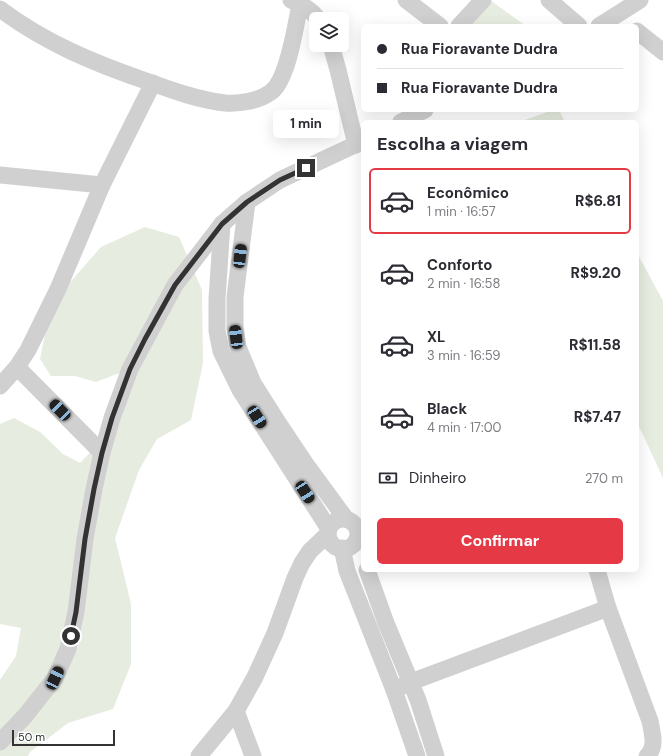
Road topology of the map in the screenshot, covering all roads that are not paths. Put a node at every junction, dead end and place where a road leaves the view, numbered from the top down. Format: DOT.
graph roads {
  1 [pos="406,0"];
  2 [pos="483,0"];
  3 [pos="549,0"];
  4 [pos="640,0"];
  5 [pos="295,2"];
  6 [pos="0,9"];
  7 [pos="311,12"];
  8 [pos="617,16"];
  9 [pos="437,24"];
  10 [pos="461,24"];
  11 [pos="577,24"];
  12 [pos="603,24"];
  13 [pos="628,24"];
  14 [pos="639,33"];
  15 [pos="333,52"];
  16 [pos="663,52"];
  17 [pos="153,83"];
  18 [pos="421,112"];
  19 [pos="405,120"];
  20 [pos="359,143"];
  21 [pos="0,175"];
  22 [pos="102,185"];
  23 [pos="247,202"];
  24 [pos="222,224"];
  25 [pos="18,367"];
  26 [pos="0,386"];
  27 [pos="102,453"];
  28 [pos="356,528"];
  29 [pos="328,532"];
  30 [pos="342,548"];
  31 [pos="361,548"];
  32 [pos="368,572"];
  33 [pos="599,572"];
  34 [pos="608,608"];
  35 [pos="411,682"];
  36 [pos="394,690"];
  37 [pos="236,711"];
  38 [pos="0,742"];
  39 [pos="199,756"];
  40 [pos="253,756"];
  41 [pos="417,756"];
  42 [pos="436,756"];
  43 [pos="647,756"];
  1 -- 9 [label="street"];
  2 -- 10 [label="street"];
  3 -- 11 [label="street"];
  4 -- 8 [label="street"];
  5 -- 7 [label="street"];
  5 -- 17 [label="street"];
  6 -- 17 [label="street"];
  8 -- 12 [label="street"];
  8 -- 13 [label="street"];
  14 -- 16 [label="street"];
  15 -- 20 [label="street"];
  17 -- 22 [label="street"];
  18 -- 19 [label="street"];
  20 -- 23 [label="street"];
  21 -- 22 [label="street"];
  22 -- 25 [label="street"];
  23 -- 24 [label="street"];
  23 -- 28 [label="street"];
  24 -- 27 [label="street"];
  24 -- 29 [label="street"];
  25 -- 26 [label="street"];
  25 -- 27 [label="street"];
  27 -- 38 [label="street"];
  28 -- 29 [label="street"];
  28 -- 30 [label="street"];
  28 -- 31 [label="street"];
  29 -- 30 [label="street"];
  29 -- 37 [label="street"];
  30 -- 36 [label="street"];
  32 -- 35 [label="street"];
  33 -- 34 [label="street"];
  34 -- 35 [label="street"];
  34 -- 43 [label="street"];
  35 -- 36 [label="street"];
  35 -- 42 [label="street"];
  36 -- 41 [label="street"];
  37 -- 39 [label="street"];
  37 -- 40 [label="street"];
}
